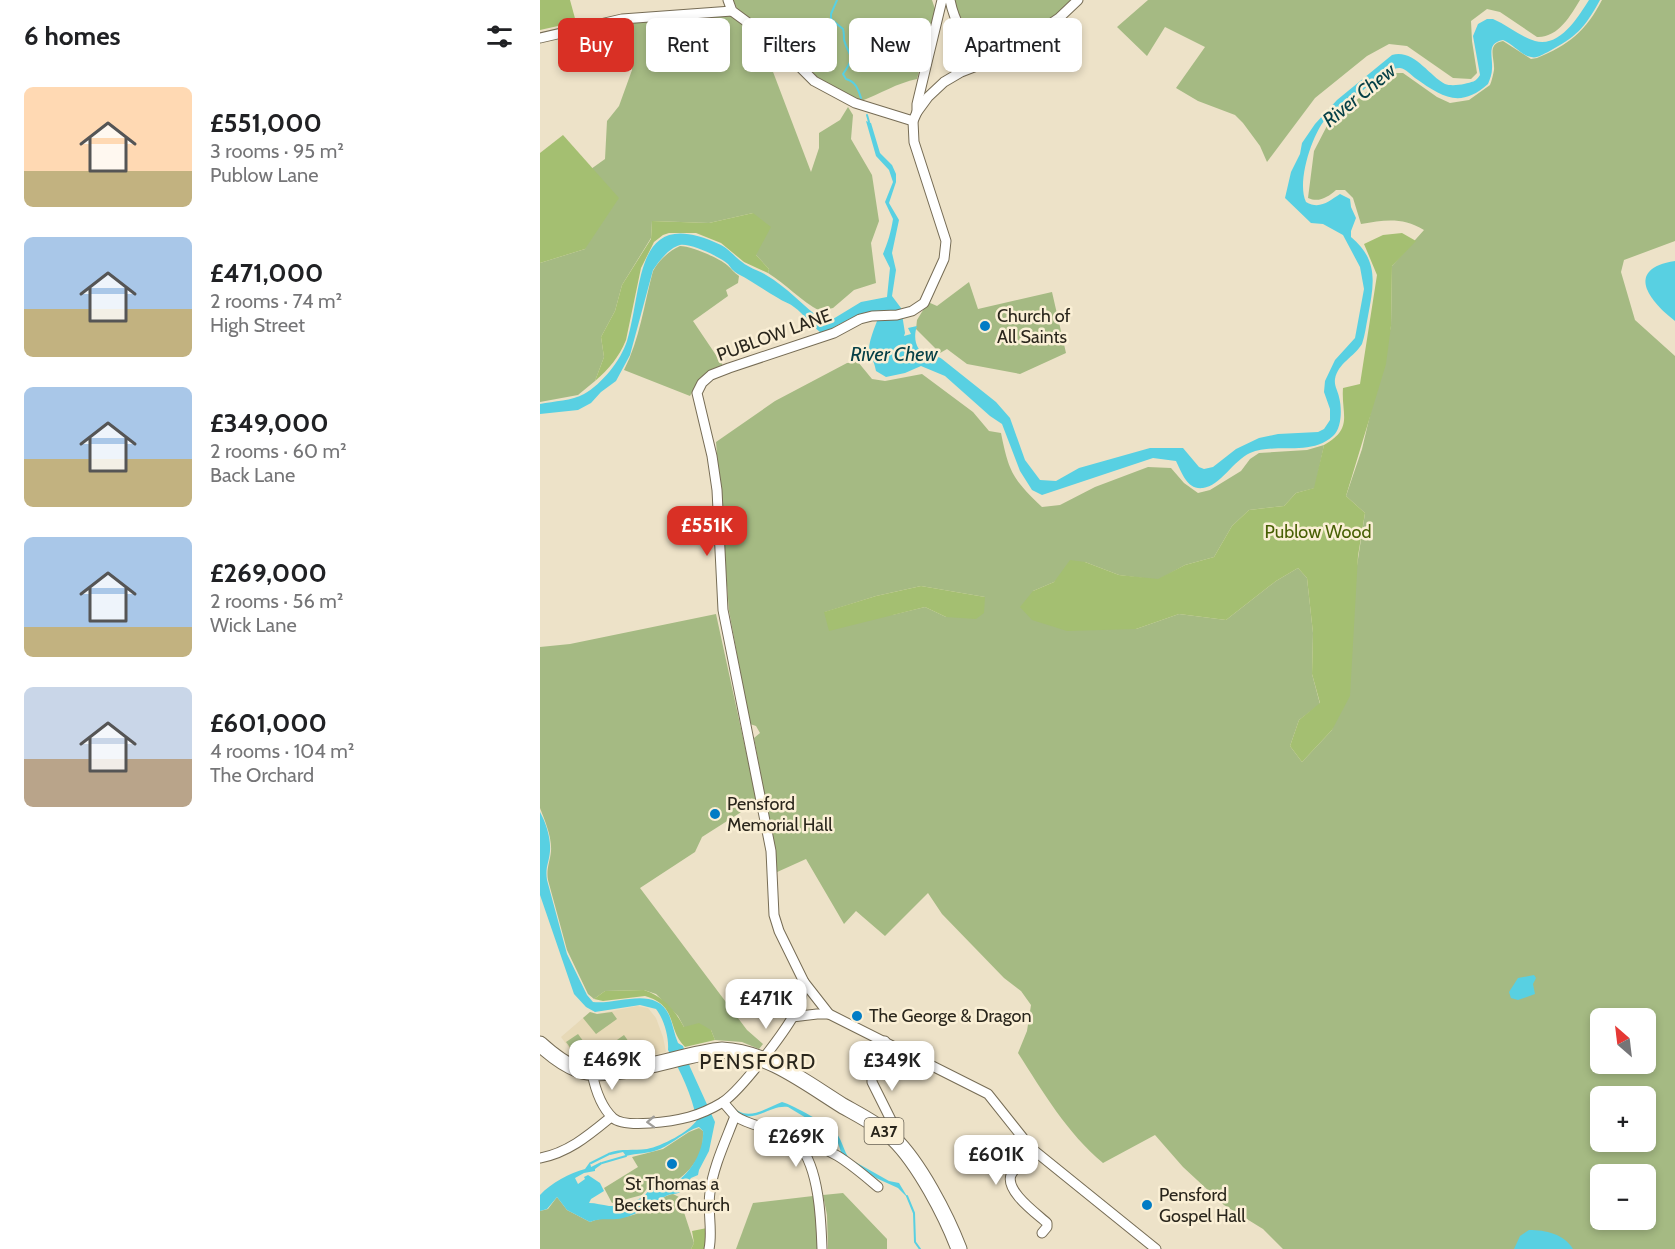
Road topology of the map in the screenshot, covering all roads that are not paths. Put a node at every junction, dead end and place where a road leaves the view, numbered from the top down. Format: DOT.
graph roads {
  1 [pos="728,0"];
  2 [pos="942,0"];
  3 [pos="950,0"];
  4 [pos="1078,0"];
  5 [pos="732,11"];
  6 [pos="955,18"];
  7 [pos="1059,18"];
  8 [pos="540,38"];
  9 [pos="961,72"];
  10 [pos="915,117"];
  11 [pos="804,982"];
  12 [pos="829,1014"];
  13 [pos="792,1017"];
  14 [pos="885,1041"];
  15 [pos="540,1044"];
  16 [pos="762,1059"];
  17 [pos="591,1073"];
  18 [pos="723,1102"];
  19 [pos="735,1116"];
  20 [pos="611,1117"];
  21 [pos="893,1138"];
  22 [pos="797,1142"];
  23 [pos="1031,1148"];
  24 [pos="540,1158"];
  25 [pos="878,1187"];
  26 [pos="1042,1233"];
  27 [pos="709,1249"];
  28 [pos="822,1249"];
  29 [pos="959,1249"];
  30 [pos="1156,1249"];
  1 -- 5 [label="street"];
  2 -- 10 [label="street, PUBLOW LANE"];
  3 -- 6 [label="street"];
  4 -- 7 [label="street"];
  5 -- 8 [label="street"];
  5 -- 10 [label="street"];
  9 -- 10 [label="street"];
  10 -- 11 [label="street, PUBLOW LANE"];
  11 -- 12 [label="street, PUBLOW LANE"];
  11 -- 13 [label="street"];
  12 -- 13 [label="street"];
  12 -- 14 [label="street"];
  13 -- 16 [label="street"];
  14 -- 21 [label="street"];
  14 -- 23 [label="street"];
  15 -- 17 [label="highway, A37"];
  16 -- 17 [label="highway, A37"];
  16 -- 18 [label="street"];
  16 -- 21 [label="highway, A37"];
  17 -- 20 [label="street"];
  18 -- 19 [label="street"];
  18 -- 20 [label="street, one-way"];
  19 -- 22 [label="street"];
  19 -- 27 [label="street"];
  20 -- 24 [label="street"];
  21 -- 29 [label="highway, A37"];
  22 -- 25 [label="street"];
  22 -- 28 [label="street"];
  23 -- 26 [label="street"];
  23 -- 30 [label="street"];
}
